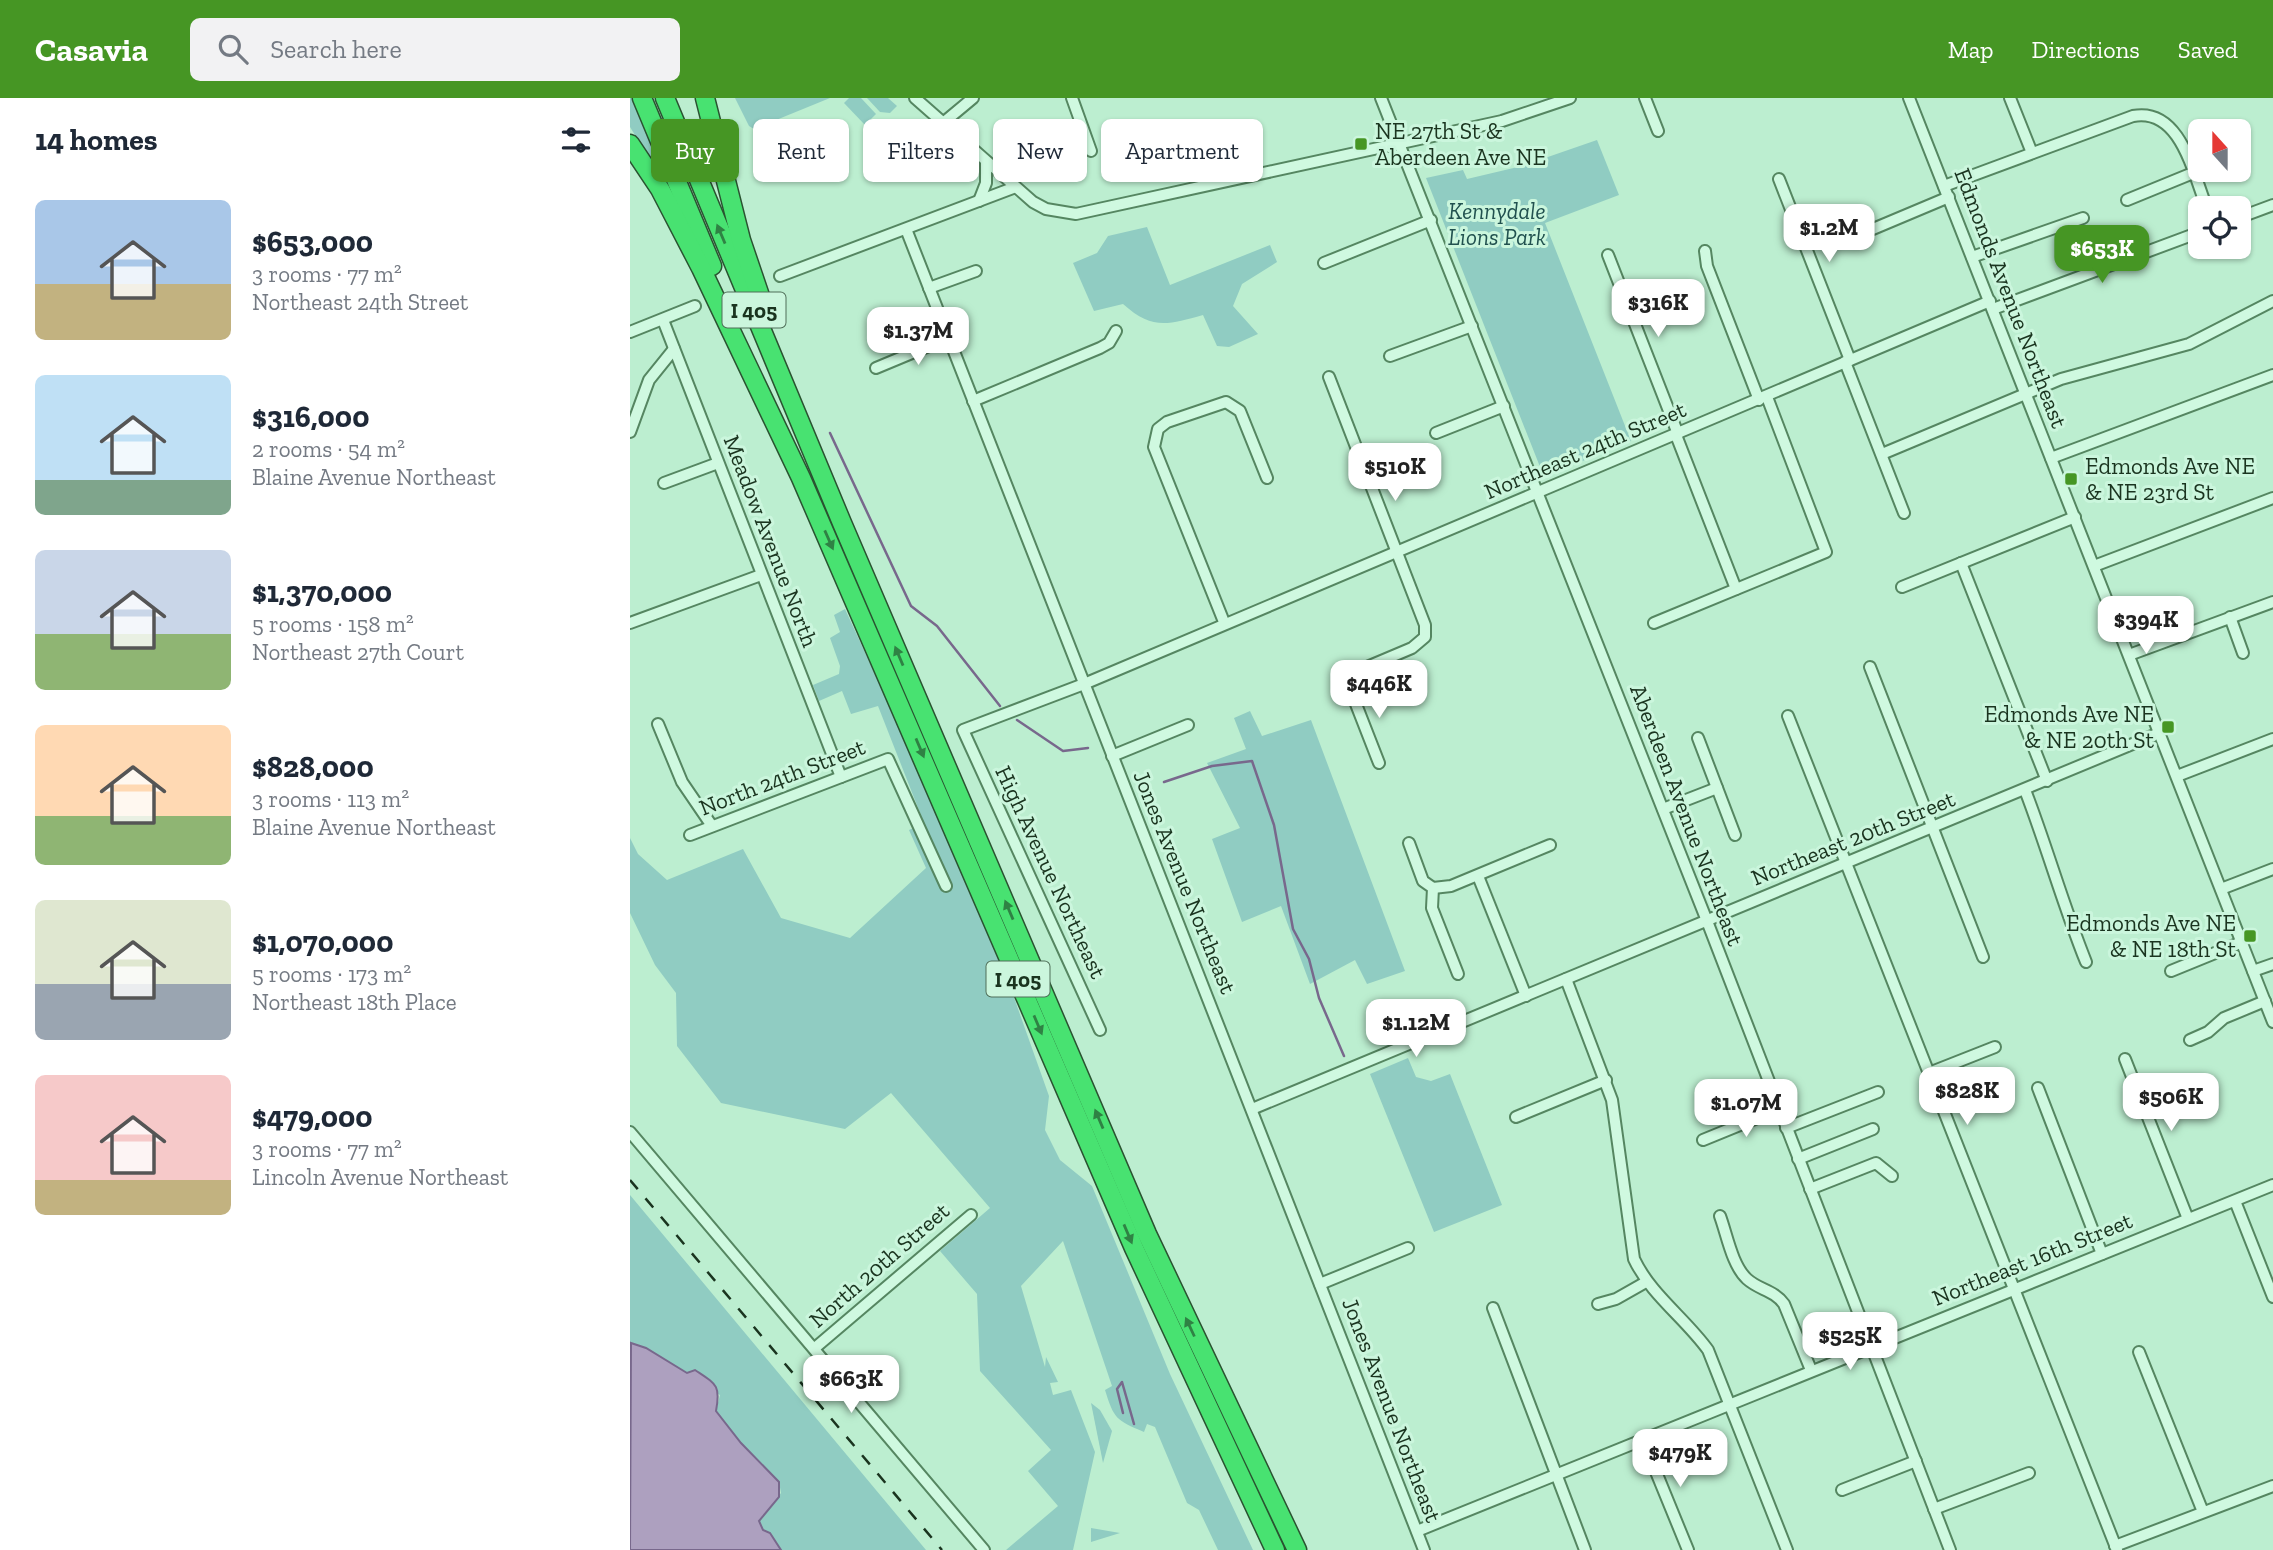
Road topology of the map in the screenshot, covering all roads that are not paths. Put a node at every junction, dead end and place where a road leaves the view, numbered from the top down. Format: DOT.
graph roads {
  1 [pos="642,98"];
  2 [pos="665,98"];
  3 [pos="705,98"];
  4 [pos="915,98"];
  5 [pos="973,98"];
  6 [pos="1072,98"];
  7 [pos="1381,98"];
  8 [pos="1570,98"];
  9 [pos="1645,98"];
  10 [pos="1909,98"];
  11 [pos="2010,98"];
  12 [pos="939,119"];
  13 [pos="948,119"];
  14 [pos="1658,131"];
  15 [pos="630,144"];
  16 [pos="1400,144"];
  17 [pos="1091,150"];
  18 [pos="2032,153"];
  19 [pos="979,156"];
  20 [pos="2188,162"];
  21 [pos="986,163"];
  22 [pos="2188,175"];
  23 [pos="1779,179"];
  24 [pos="1013,188"];
  25 [pos="1947,192"];
  26 [pos="2127,200"];
  27 [pos="979,201"];
  28 [pos="2273,205"];
  29 [pos="2251,213"];
  30 [pos="2083,218"];
  31 [pos="1432,220"];
  32 [pos="906,229"];
  33 [pos="1861,234"];
  34 [pos="2188,236"];
  35 [pos="1705,251"];
  36 [pos="1608,255"];
  37 [pos="1972,257"];
  38 [pos="1324,263"];
  39 [pos="976,271"];
  40 [pos="780,276"];
  41 [pos="929,288"];
  42 [pos="2273,301"];
  43 [pos="1991,305"];
  44 [pos="695,306"];
  45 [pos="663,320"];
  46 [pos="1472,326"];
  47 [pos="1116,331"];
  48 [pos="630,332"];
  49 [pos="948,338"];
  50 [pos="674,349"];
  51 [pos="1390,356"];
  52 [pos="1848,361"];
  53 [pos="876,368"];
  54 [pos="2273,375"];
  55 [pos="1329,377"];
  56 [pos="2025,393"];
  57 [pos="1763,399"];
  58 [pos="973,401"];
  59 [pos="1504,406"];
  60 [pos="630,432"];
  61 [pos="1436,433"];
  62 [pos="1677,434"];
  63 [pos="1882,454"];
  64 [pos="2051,458"];
  65 [pos="718,463"];
  66 [pos="801,478"];
  67 [pos="1268,478"];
  68 [pos="664,484"];
  69 [pos="1538,493"];
  70 [pos="2273,498"];
  71 [pos="1904,513"];
  72 [pos="2075,517"];
  73 [pos="842,523"];
  74 [pos="1396,550"];
  75 [pos="1961,564"];
  76 [pos="2094,566"];
  77 [pos="761,575"];
  78 [pos="1902,587"];
  79 [pos="1736,589"];
  80 [pos="2273,602"];
  81 [pos="2230,617"];
  82 [pos="1224,622"];
  83 [pos="630,623"];
  84 [pos="1654,623"];
  85 [pos="2243,653"];
  86 [pos="2129,654"];
  87 [pos="1870,667"];
  88 [pos="1084,684"];
  89 [pos="1788,716"];
  90 [pos="658,724"];
  91 [pos="1188,725"];
  92 [pos="963,730"];
  93 [pos="2159,733"];
  94 [pos="1698,738"];
  95 [pos="2273,739"];
  96 [pos="1112,756"];
  97 [pos="1379,763"];
  98 [pos="2177,776"];
  99 [pos="841,777"];
  100 [pos="2047,781"];
  101 [pos="1717,788"];
  102 [pos="2025,790"];
  103 [pos="1663,809"];
  104 [pos="712,826"];
  105 [pos="1932,827"];
  106 [pos="690,835"];
  107 [pos="1735,835"];
  108 [pos="1409,843"];
  109 [pos="1550,845"];
  110 [pos="1845,863"];
  111 [pos="2273,869"];
  112 [pos="1478,876"];
  113 [pos="946,886"];
  114 [pos="1433,888"];
  115 [pos="2221,888"];
  116 [pos="1707,921"];
  117 [pos="2242,942"];
  118 [pos="1983,957"];
  119 [pos="2086,962"];
  120 [pos="2273,964"];
  121 [pos="2171,971"];
  122 [pos="2253,971"];
  123 [pos="1458,974"];
  124 [pos="1566,979"];
  125 [pos="1526,996"];
  126 [pos="2265,1001"];
  127 [pos="2273,1022"];
  128 [pos="1100,1030"];
  129 [pos="2190,1040"];
  130 [pos="1995,1047"];
  131 [pos="2125,1059"];
  132 [pos="1929,1073"];
  133 [pos="1606,1080"];
  134 [pos="2038,1088"];
  135 [pos="1878,1092"];
  136 [pos="1252,1110"];
  137 [pos="1779,1110"];
  138 [pos="1516,1117"];
  139 [pos="1786,1128"];
  140 [pos="1873,1129"];
  141 [pos="630,1132"];
  142 [pos="1703,1140"];
  143 [pos="1798,1158"];
  144 [pos="1892,1176"];
  145 [pos="2273,1185"];
  146 [pos="1810,1189"];
  147 [pos="2235,1201"];
  148 [pos="971,1215"];
  149 [pos="1720,1216"];
  150 [pos="2188,1219"];
  151 [pos="1408,1248"];
  152 [pos="2102,1254"];
  153 [pos="1646,1282"];
  154 [pos="1321,1284"];
  155 [pos="2014,1289"];
  156 [pos="2273,1297"];
  157 [pos="1598,1304"];
  158 [pos="1493,1308"];
  159 [pos="1872,1346"];
  160 [pos="816,1347"];
  161 [pos="2139,1352"];
  162 [pos="1811,1370"];
  163 [pos="1219,1389"];
  164 [pos="1730,1405"];
  165 [pos="1643,1440"];
  166 [pos="1916,1461"];
  167 [pos="2029,1473"];
  168 [pos="1555,1475"];
  169 [pos="1240,1478"];
  170 [pos="2273,1486"];
  171 [pos="1842,1490"];
  172 [pos="1934,1508"];
  173 [pos="2203,1512"];
  174 [pos="1417,1531"];
  175 [pos="2116,1548"];
  176 [pos="984,1550"];
  177 [pos="1269,1550"];
  178 [pos="1275,1550"];
  179 [pos="1297,1550"];
  180 [pos="1309,1550"];
  181 [pos="1424,1550"];
  182 [pos="1585,1550"];
  183 [pos="1688,1550"];
  184 [pos="1787,1550"];
  185 [pos="1950,1550"];
  1 -- 66 [label="highway, I 405"];
  73 -- 2 [label="highway, I 405, one-way"];
  3 -- 73 [label="highway"];
  4 -- 12 [label="street"];
  5 -- 13 [label="street"];
  6 -- 17 [label="street"];
  7 -- 16 [label="street, Aberdeen Avenue Northeast"];
  8 -- 16 [label="street"];
  9 -- 14 [label="street"];
  10 -- 25 [label="street, Edmonds Avenue Northeast"];
  11 -- 18 [label="street"];
  15 -- 66 [label="highway"];
  16 -- 24 [label="street"];
  16 -- 31 [label="street, Aberdeen Avenue Northeast"];
  18 -- 20 [label="street"];
  18 -- 25 [label="street"];
  19 -- 21 [label="street"];
  21 -- 24 [label="street"];
  21 -- 27 [label="street"];
  22 -- 26 [label="street"];
  23 -- 52 [label="street"];
  24 -- 27 [label="street"];
  25 -- 33 [label="street"];
  25 -- 37 [label="street, Edmonds Avenue Northeast"];
  27 -- 32 [label="street"];
  28 -- 29 [label="street"];
  30 -- 37 [label="street"];
  31 -- 38 [label="street"];
  31 -- 46 [label="street, Aberdeen Avenue Northeast"];
  32 -- 40 [label="street"];
  32 -- 41 [label="street, Jones Avenue Northeast"];
  34 -- 43 [label="street, Northeast 24th Street"];
  35 -- 57 [label="street"];
  36 -- 62 [label="street"];
  37 -- 43 [label="street, Edmonds Avenue Northeast"];
  39 -- 41 [label="street"];
  41 -- 49 [label="street, Jones Avenue Northeast"];
  42 -- 56 [label="street"];
  43 -- 52 [label="street, Northeast 24th Street"];
  43 -- 56 [label="street, Edmonds Avenue Northeast"];
  44 -- 45 [label="street"];
  45 -- 48 [label="street"];
  45 -- 50 [label="street, Meadow Avenue North"];
  46 -- 51 [label="street"];
  46 -- 59 [label="street, Aberdeen Avenue Northeast"];
  47 -- 58 [label="street"];
  49 -- 53 [label="street"];
  49 -- 58 [label="street, Jones Avenue Northeast"];
  50 -- 60 [label="street"];
  50 -- 65 [label="street, Meadow Avenue North"];
  52 -- 57 [label="street, Northeast 24th Street"];
  52 -- 63 [label="street"];
  54 -- 64 [label="street"];
  55 -- 74 [label="street"];
  56 -- 63 [label="street"];
  56 -- 64 [label="street, Edmonds Avenue Northeast"];
  57 -- 62 [label="street, Northeast 24th Street"];
  57 -- 79 [label="street"];
  58 -- 88 [label="street, Jones Avenue Northeast"];
  59 -- 61 [label="street"];
  59 -- 69 [label="street, Aberdeen Avenue Northeast"];
  62 -- 69 [label="street, Northeast 24th Street"];
  62 -- 79 [label="street"];
  63 -- 71 [label="street"];
  64 -- 72 [label="street, Edmonds Avenue Northeast"];
  65 -- 68 [label="street"];
  65 -- 77 [label="street, Meadow Avenue North"];
  66 -- 169 [label="highway, I 405, one-way"];
  67 -- 82 [label="street"];
  69 -- 74 [label="street, Northeast 24th Street"];
  69 -- 103 [label="street, Aberdeen Avenue Northeast"];
  70 -- 76 [label="street"];
  72 -- 75 [label="street"];
  72 -- 76 [label="street, Edmonds Avenue Northeast"];
  163 -- 73 [label="highway, I 405, one-way"];
  74 -- 82 [label="street, Northeast 24th Street"];
  74 -- 97 [label="street"];
  75 -- 78 [label="street"];
  75 -- 100 [label="street"];
  76 -- 86 [label="street, Edmonds Avenue Northeast"];
  77 -- 83 [label="street"];
  77 -- 99 [label="street, Meadow Avenue North"];
  79 -- 84 [label="street"];
  80 -- 81 [label="street"];
  81 -- 85 [label="street"];
  81 -- 86 [label="street"];
  82 -- 88 [label="street, Northeast 24th Street"];
  86 -- 93 [label="street, Edmonds Avenue Northeast"];
  87 -- 105 [label="street"];
  88 -- 92 [label="street, Northeast 24th Street"];
  88 -- 96 [label="street, Jones Avenue Northeast"];
  89 -- 110 [label="street"];
  90 -- 104 [label="street"];
  91 -- 96 [label="street"];
  92 -- 128 [label="street, High Avenue Northeast"];
  93 -- 98 [label="street, Edmonds Avenue Northeast"];
  93 -- 100 [label="street, Northeast 20th Street"];
  94 -- 101 [label="street"];
  95 -- 98 [label="street"];
  96 -- 136 [label="street, Jones Avenue Northeast"];
  98 -- 115 [label="street, Edmonds Avenue Northeast"];
  99 -- 104 [label="street, North 24th Street"];
  99 -- 113 [label="street, North 24th Street"];
  100 -- 102 [label="street, Northeast 20th Street"];
  101 -- 103 [label="street"];
  101 -- 107 [label="street"];
  102 -- 105 [label="street, Northeast 20th Street"];
  102 -- 119 [label="street"];
  103 -- 116 [label="street, Aberdeen Avenue Northeast"];
  104 -- 106 [label="street, North 24th Street"];
  105 -- 110 [label="street, Northeast 20th Street"];
  105 -- 118 [label="street"];
  108 -- 114 [label="street"];
  109 -- 112 [label="street"];
  110 -- 116 [label="street, Northeast 20th Street"];
  110 -- 132 [label="street"];
  111 -- 115 [label="street"];
  112 -- 114 [label="street"];
  112 -- 125 [label="street"];
  114 -- 123 [label="street"];
  115 -- 117 [label="street, Edmonds Avenue Northeast"];
  116 -- 124 [label="street, Northeast 20th Street"];
  116 -- 137 [label="street, Aberdeen Avenue Northeast"];
  117 -- 121 [label="street"];
  117 -- 122 [label="street, Edmonds Avenue Northeast"];
  120 -- 122 [label="street"];
  122 -- 126 [label="street, Edmonds Avenue Northeast"];
  124 -- 125 [label="street, Northeast 20th Street"];
  124 -- 133 [label="street"];
  125 -- 136 [label="street, Northeast 20th Street"];
  126 -- 127 [label="street, Edmonds Avenue Northeast"];
  126 -- 129 [label="street"];
  130 -- 132 [label="street"];
  131 -- 150 [label="street"];
  132 -- 155 [label="street"];
  133 -- 138 [label="street"];
  133 -- 153 [label="street"];
  134 -- 152 [label="street"];
  135 -- 139 [label="street"];
  136 -- 154 [label="street, Jones Avenue Northeast"];
  137 -- 139 [label="street, Aberdeen Avenue Northeast"];
  137 -- 142 [label="street"];
  139 -- 143 [label="street, Aberdeen Avenue Northeast"];
  140 -- 143 [label="street"];
  141 -- 160 [label="street"];
  143 -- 146 [label="street, Aberdeen Avenue Northeast"];
  144 -- 146 [label="street"];
  145 -- 147 [label="street, Northeast 16th Street"];
  146 -- 159 [label="street, Aberdeen Avenue Northeast"];
  147 -- 150 [label="street, Northeast 16th Street"];
  147 -- 156 [label="street"];
  148 -- 160 [label="street, North 20th Street"];
  149 -- 162 [label="street"];
  150 -- 152 [label="street, Northeast 16th Street"];
  151 -- 154 [label="street"];
  152 -- 155 [label="street, Northeast 16th Street"];
  153 -- 157 [label="street"];
  153 -- 164 [label="street"];
  154 -- 174 [label="street, Jones Avenue Northeast"];
  155 -- 159 [label="street, Northeast 16th Street"];
  155 -- 175 [label="street"];
  158 -- 168 [label="street"];
  159 -- 162 [label="street, Northeast 16th Street"];
  159 -- 166 [label="street, Aberdeen Avenue Northeast"];
  160 -- 176 [label="street"];
  161 -- 173 [label="street"];
  162 -- 164 [label="street, Northeast 16th Street"];
  163 -- 179 [label="highway, I 405"];
  163 -- 180 [label="highway"];
  164 -- 165 [label="street, Northeast 16th Street"];
  164 -- 184 [label="street"];
  165 -- 168 [label="street, Northeast 16th Street"];
  165 -- 183 [label="street"];
  166 -- 171 [label="street"];
  166 -- 172 [label="street, Aberdeen Avenue Northeast"];
  167 -- 172 [label="street"];
  168 -- 174 [label="street, Northeast 16th Street"];
  168 -- 182 [label="street"];
  169 -- 177 [label="highway"];
  169 -- 178 [label="highway, I 405"];
  170 -- 173 [label="street"];
  172 -- 185 [label="street, Aberdeen Avenue Northeast"];
  173 -- 175 [label="street"];
  174 -- 181 [label="street, Jones Avenue Northeast"];
}
